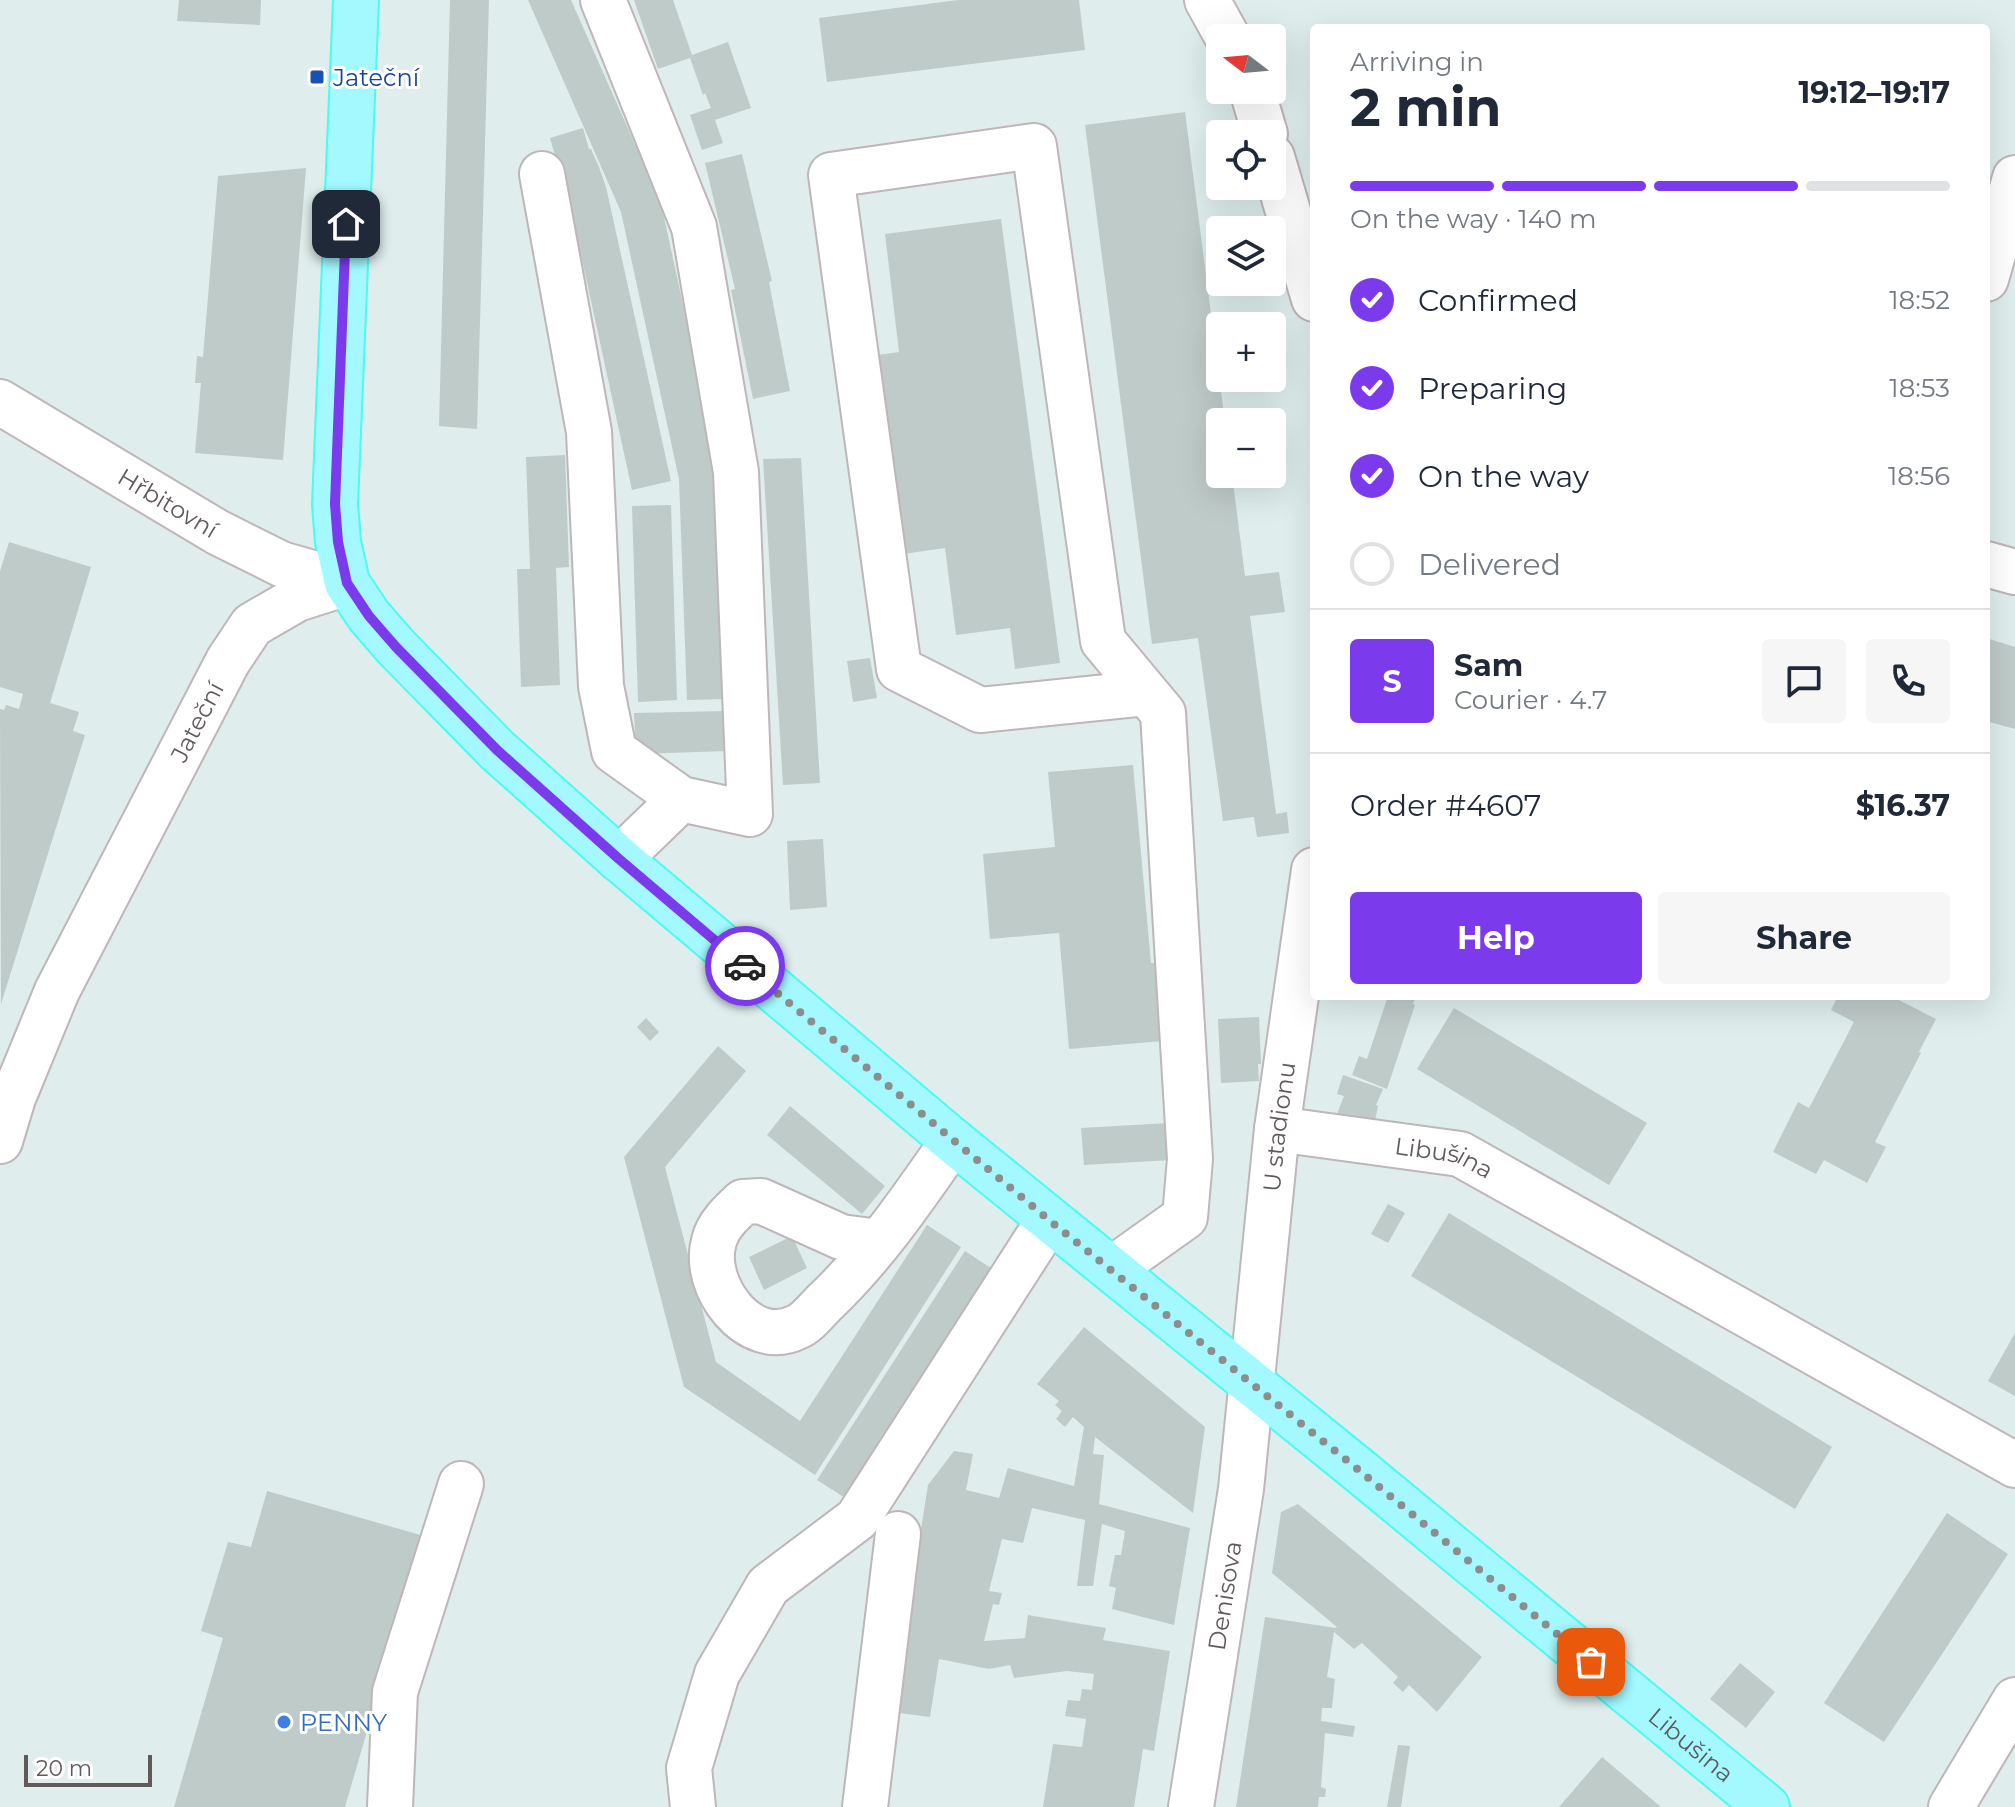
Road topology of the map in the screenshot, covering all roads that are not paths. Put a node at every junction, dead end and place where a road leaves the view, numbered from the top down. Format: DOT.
graph roads {
  1 [pos="356,0"];
  2 [pos="603,0"];
  3 [pos="1207,0"];
  4 [pos="1220,24"];
  5 [pos="542,174"];
  6 [pos="2015,178"];
  7 [pos="1285,200"];
  8 [pos="1990,265"];
  9 [pos="1310,285"];
  10 [pos="0,402"];
  11 [pos="1990,565"];
  12 [pos="2015,572"];
  13 [pos="347,583"];
  14 [pos="1146,693"];
  15 [pos="681,799"];
  16 [pos="619,859"];
  17 [pos="1310,898"];
  18 [pos="1277,1129"];
  19 [pos="0,1141"];
  20 [pos="953,1141"];
  21 [pos="1049,1220"];
  22 [pos="879,1242"];
  23 [pos="1112,1269"];
  24 [pos="1253,1384"];
  25 [pos="2015,1465"];
  26 [pos="461,1484"];
  27 [pos="898,1534"];
  28 [pos="2015,1700"];
  29 [pos="390,1807"];
  30 [pos="693,1807"];
  31 [pos="865,1807"];
  32 [pos="1191,1807"];
  33 [pos="1767,1807"];
  34 [pos="1951,1807"];
  1 -- 13 [label="main road"];
  2 -- 15 [label="street"];
  3 -- 4 [label="street"];
  5 -- 15 [label="street"];
  6 -- 8 [label="street"];
  7 -- 9 [label="street"];
  10 -- 13 [label="street, Hřbitovní"];
  11 -- 12 [label="street"];
  13 -- 16 [label="main road, Libušina"];
  13 -- 19 [label="street, Jateční"];
  14 -- 14 [label="street"];
  14 -- 23 [label="street"];
  15 -- 16 [label="street"];
  16 -- 20 [label="main road, Libušina"];
  17 -- 18 [label="street, U stadionu"];
  18 -- 24 [label="street, U stadionu"];
  18 -- 25 [label="street, Libušina"];
  20 -- 21 [label="main road, Libušina"];
  20 -- 22 [label="street"];
  21 -- 23 [label="main road, Libušina"];
  21 -- 30 [label="street"];
  23 -- 24 [label="main road, Libušina"];
  24 -- 32 [label="street, Denisova"];
  24 -- 33 [label="main road, Libušina"];
  26 -- 29 [label="street"];
  27 -- 31 [label="street"];
  28 -- 34 [label="street"];
}
